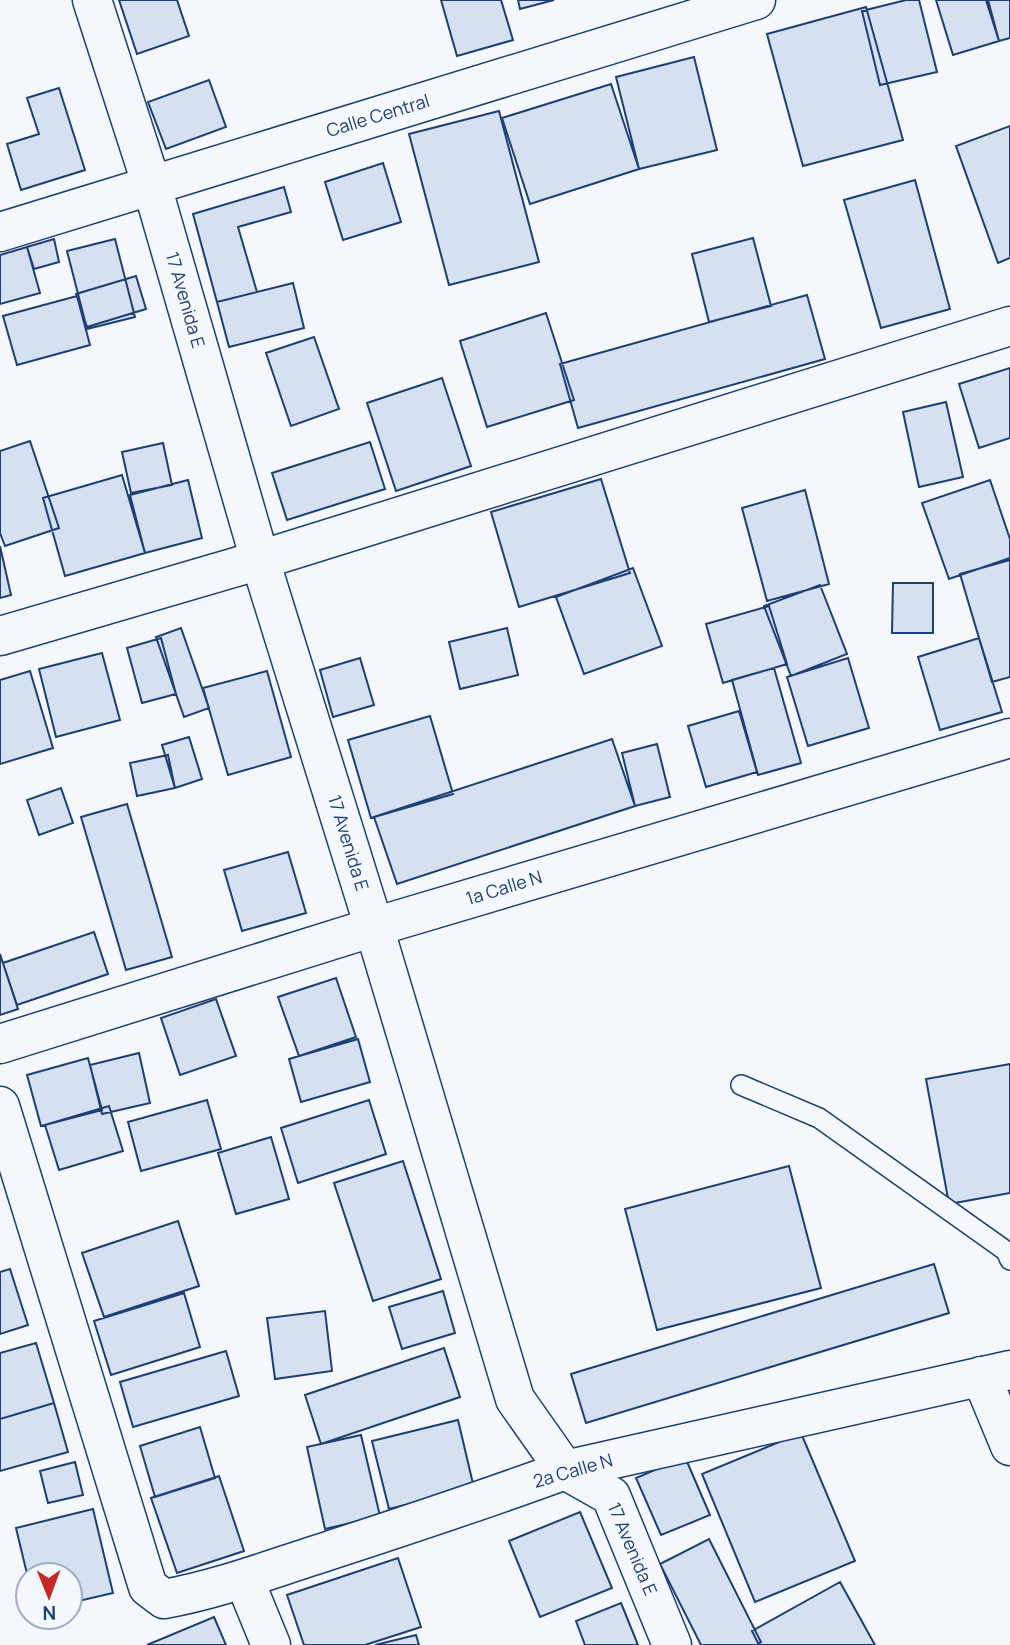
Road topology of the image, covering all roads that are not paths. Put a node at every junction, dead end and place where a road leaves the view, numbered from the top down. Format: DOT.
graph roads {
  1 [pos="92,0"];
  2 [pos="756,0"];
  3 [pos="152,186"];
  4 [pos="0,232"];
  5 [pos="1010,326"];
  6 [pos="261,560"];
  7 [pos="0,636"];
  8 [pos="1010,738"];
  9 [pos="374,927"];
  10 [pos="0,1044"];
  11 [pos="741,1085"];
  12 [pos="0,1106"];
  13 [pos="1010,1260"];
  14 [pos="996,1373"];
  15 [pos="1010,1446"];
  16 [pos="565,1470"];
  17 [pos="244,1578"];
  18 [pos="271,1645"];
  19 [pos="672,1645"];
  1 -- 3 [label="street, 17 Avenida E"];
  2 -- 3 [label="street, Calle Central"];
  3 -- 4 [label="street, Calle Central"];
  3 -- 6 [label="street, 17 Avenida E"];
  5 -- 6 [label="street"];
  6 -- 7 [label="street"];
  6 -- 9 [label="street, 17 Avenida E"];
  8 -- 9 [label="street, 1a Calle N"];
  9 -- 10 [label="street, 1a Calle N"];
  9 -- 16 [label="street, 17 Avenida E"];
  11 -- 13 [label="lane"];
  12 -- 17 [label="street, 2a Calle N"];
  14 -- 15 [label="street"];
  14 -- 16 [label="street, 2a Calle N"];
  16 -- 17 [label="street, 2a Calle N"];
  16 -- 19 [label="street, 17 Avenida E"];
  17 -- 18 [label="street"];
}
